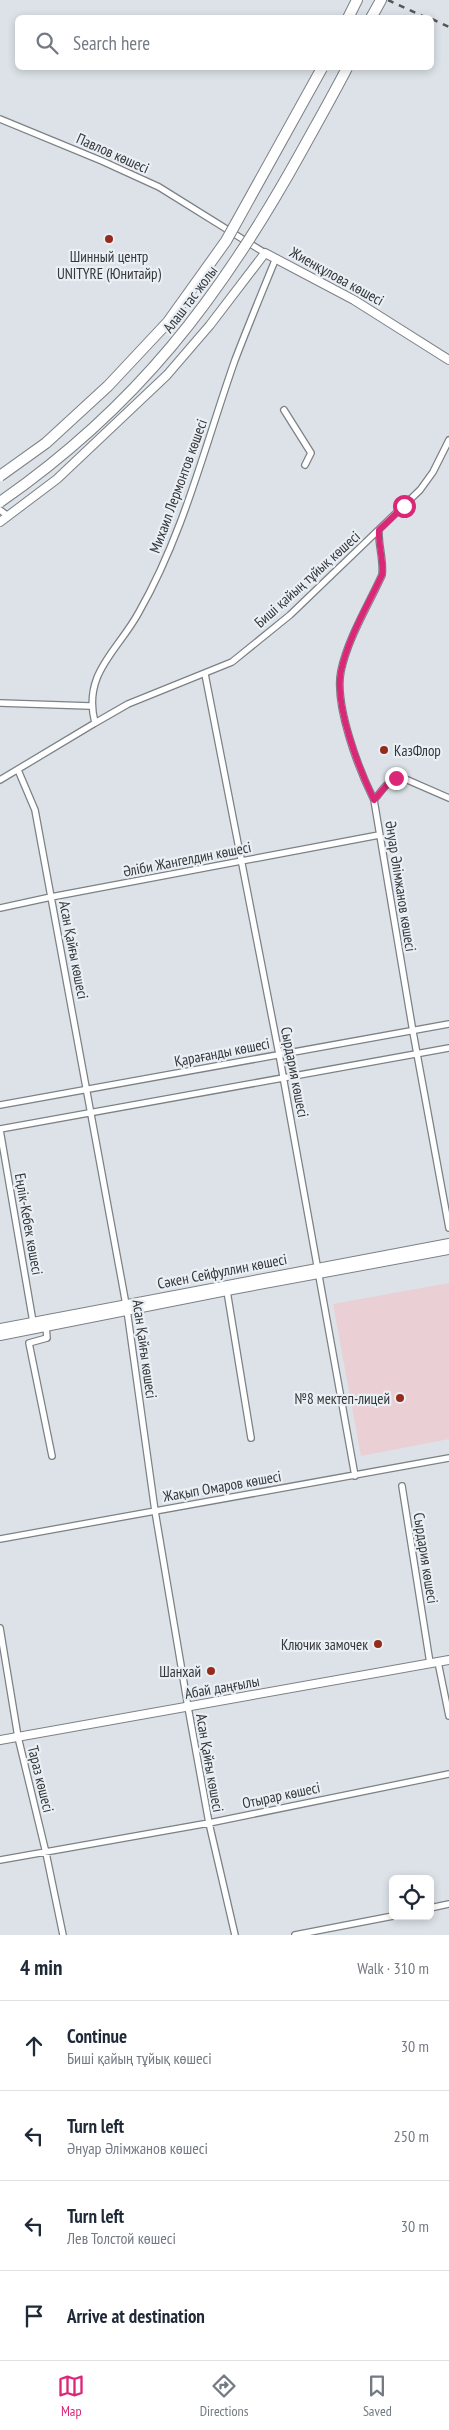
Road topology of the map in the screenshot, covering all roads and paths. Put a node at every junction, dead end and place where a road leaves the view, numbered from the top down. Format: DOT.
graph roads {
  1 [pos="357,0"];
  2 [pos="381,0"];
  3 [pos="350,15"];
  4 [pos="373,15"];
  5 [pos="321,70"];
  6 [pos="346,70"];
  7 [pos="0,119"];
  8 [pos="210,219"];
  9 [pos="266,253"];
  10 [pos="276,258"];
  11 [pos="449,360"];
  12 [pos="284,410"];
  13 [pos="449,440"];
  14 [pos="305,465"];
  15 [pos="0,476"];
  16 [pos="0,502"];
  17 [pos="0,510"];
  18 [pos="8,516"];
  19 [pos="0,522"];
  20 [pos="379,530"];
  21 [pos="205,674"];
  22 [pos="0,703"];
  23 [pos="90,706"];
  24 [pos="95,723"];
  25 [pos="18,770"];
  26 [pos="0,780"];
  27 [pos="449,798"];
  28 [pos="374,800"];
  29 [pos="379,835"];
  30 [pos="242,862"];
  31 [pos="51,897"];
  32 [pos="0,908"];
  33 [pos="449,1024"];
  34 [pos="413,1032"];
  35 [pos="449,1048"];
  36 [pos="279,1054"];
  37 [pos="417,1056"];
  38 [pos="284,1080"];
  39 [pos="88,1090"];
  40 [pos="0,1105"];
  41 [pos="92,1113"];
  42 [pos="0,1129"];
  43 [pos="449,1228"];
  44 [pos="449,1244"];
  45 [pos="449,1250"];
  46 [pos="319,1270"];
  47 [pos="227,1291"];
  48 [pos="126,1307"];
  49 [pos="33,1322"];
  50 [pos="46,1326"];
  51 [pos="0,1328"];
  52 [pos="0,1336"];
  53 [pos="251,1438"];
  54 [pos="52,1456"];
  55 [pos="449,1458"];
  56 [pos="356,1476"];
  57 [pos="402,1486"];
  58 [pos="155,1511"];
  59 [pos="0,1539"];
  60 [pos="0,1628"];
  61 [pos="449,1660"];
  62 [pos="434,1663"];
  63 [pos="188,1707"];
  64 [pos="449,1716"];
  65 [pos="18,1737"];
  66 [pos="0,1740"];
  67 [pos="449,1774"];
  68 [pos="209,1823"];
  69 [pos="46,1853"];
  70 [pos="0,1860"];
  71 [pos="449,1904"];
  72 [pos="434,1907"];
  73 [pos="389,1917"];
  74 [pos="62,1935"];
  75 [pos="235,1935"];
  76 [pos="295,1935"];
  1 -- 3 [label="main road"];
  2 -- 4 [label="main road"];
  5 -- 15 [label="main road, Алаш тас жолы, bridge"];
  6 -- 16 [label="main road, Алаш тас жолы, bridge"];
  7 -- 8 [label="street, Павлов көшесі"];
  8 -- 9 [label="street, Жиенқұлова көшесі"];
  9 -- 10 [label="street, Жиенқұлова көшесі"];
  9 -- 18 [label="street"];
  10 -- 11 [label="street, Жиенқұлова көшесі"];
  10 -- 23 [label="street, Михаил Лермонтов көшесі"];
  12 -- 14 [label="street"];
  13 -- 20 [label="street, Биші қайың тұйық көшесі"];
  17 -- 18 [label="street"];
  18 -- 19 [label="street"];
  20 -- 21 [label="street, Биші қайың тұйық көшесі"];
  20 -- 28 [label="street, Әнуар Әлімжанов көшесі"];
  21 -- 24 [label="street, Биші қайың тұйық көшесі"];
  21 -- 30 [label="street, Сырдария көшесі"];
  22 -- 23 [label="street"];
  23 -- 24 [label="street, Михаил Лермонтов көшесі"];
  24 -- 25 [label="street"];
  25 -- 26 [label="street"];
  25 -- 31 [label="street, Асан Қайғы көшесі"];
  27 -- 28 [label="street"];
  28 -- 29 [label="street, Әнуар Әлімжанов көшесі"];
  29 -- 30 [label="street, Әліби Жангелдин көшесі"];
  29 -- 34 [label="street, Әнуар Әлімжанов көшесі"];
  30 -- 31 [label="street, Әліби Жангелдин көшесі"];
  30 -- 36 [label="street, Сырдария көшесі"];
  31 -- 32 [label="street, Әліби Жангелдин көшесі"];
  31 -- 39 [label="street, Асан Қайғы көшесі"];
  33 -- 34 [label="street, Қарағанды көшесі"];
  34 -- 36 [label="street, Қарағанды көшесі"];
  34 -- 37 [label="street, Әнуар Әлімжанов көшесі"];
  35 -- 37 [label="street"];
  36 -- 38 [label="street, Сырдария көшесі"];
  36 -- 39 [label="street, Қарағанды көшесі"];
  37 -- 38 [label="street"];
  37 -- 43 [label="street, Әнуар Әлімжанов көшесі"];
  38 -- 41 [label="street"];
  38 -- 46 [label="street, Сырдария көшесі"];
  39 -- 40 [label="street, Қарағанды көшесі"];
  39 -- 41 [label="street, Асан Қайғы көшесі"];
  41 -- 42 [label="street"];
  41 -- 48 [label="street, Асан Қайғы көшесі"];
  42 -- 49 [label="street, Еңлік-Кебек көшесі"];
  44 -- 46 [label="street, Сәкен Сейфуллин көшесі"];
  45 -- 46 [label="street, Сәкен Сейфуллин көшесі"];
  46 -- 47 [label="street, Сәкен Сейфуллин көшесі"];
  46 -- 48 [label="street, Сәкен Сейфуллин көшесі"];
  46 -- 56 [label="street, Сырдария көшесі"];
  47 -- 48 [label="street, Сәкен Сейфуллин көшесі"];
  47 -- 53 [label="street, Сәкен Сейфуллин көшесі"];
  48 -- 49 [label="street, Сәкен Сейфуллин көшесі"];
  48 -- 50 [label="street, Сәкен Сейфуллин көшесі"];
  48 -- 58 [label="street, Асан Қайғы көшесі"];
  49 -- 51 [label="street, Сәкен Сейфуллин көшесі"];
  50 -- 52 [label="street, Сәкен Сейфуллин көшесі"];
  50 -- 54 [label="street"];
  55 -- 56 [label="street, Жақып Омаров көшесі"];
  56 -- 58 [label="street, Жақып Омаров көшесі"];
  57 -- 62 [label="street, Сырдария көшесі"];
  58 -- 59 [label="street, Жақып Омаров көшесі"];
  58 -- 63 [label="street, Асан Қайғы көшесі"];
  60 -- 65 [label="street, Тараз көшесі"];
  61 -- 62 [label="street, Абай даңғылы"];
  62 -- 63 [label="street, Абай даңғылы"];
  62 -- 64 [label="street, Сырдария көшесі"];
  63 -- 65 [label="street, Абай даңғылы"];
  63 -- 68 [label="street, Асан Қайғы көшесі"];
  65 -- 66 [label="street, Абай даңғылы"];
  65 -- 69 [label="street, Тараз көшесі"];
  67 -- 68 [label="street, Отырар көшесі"];
  68 -- 69 [label="street, Отырар көшесі"];
  68 -- 75 [label="street, Асан Қайғы көшесі"];
  69 -- 70 [label="street, Отырар көшесі"];
  69 -- 74 [label="street, Тараз көшесі"];
  71 -- 72 [label="street"];
  73 -- 76 [label="street"];
}
